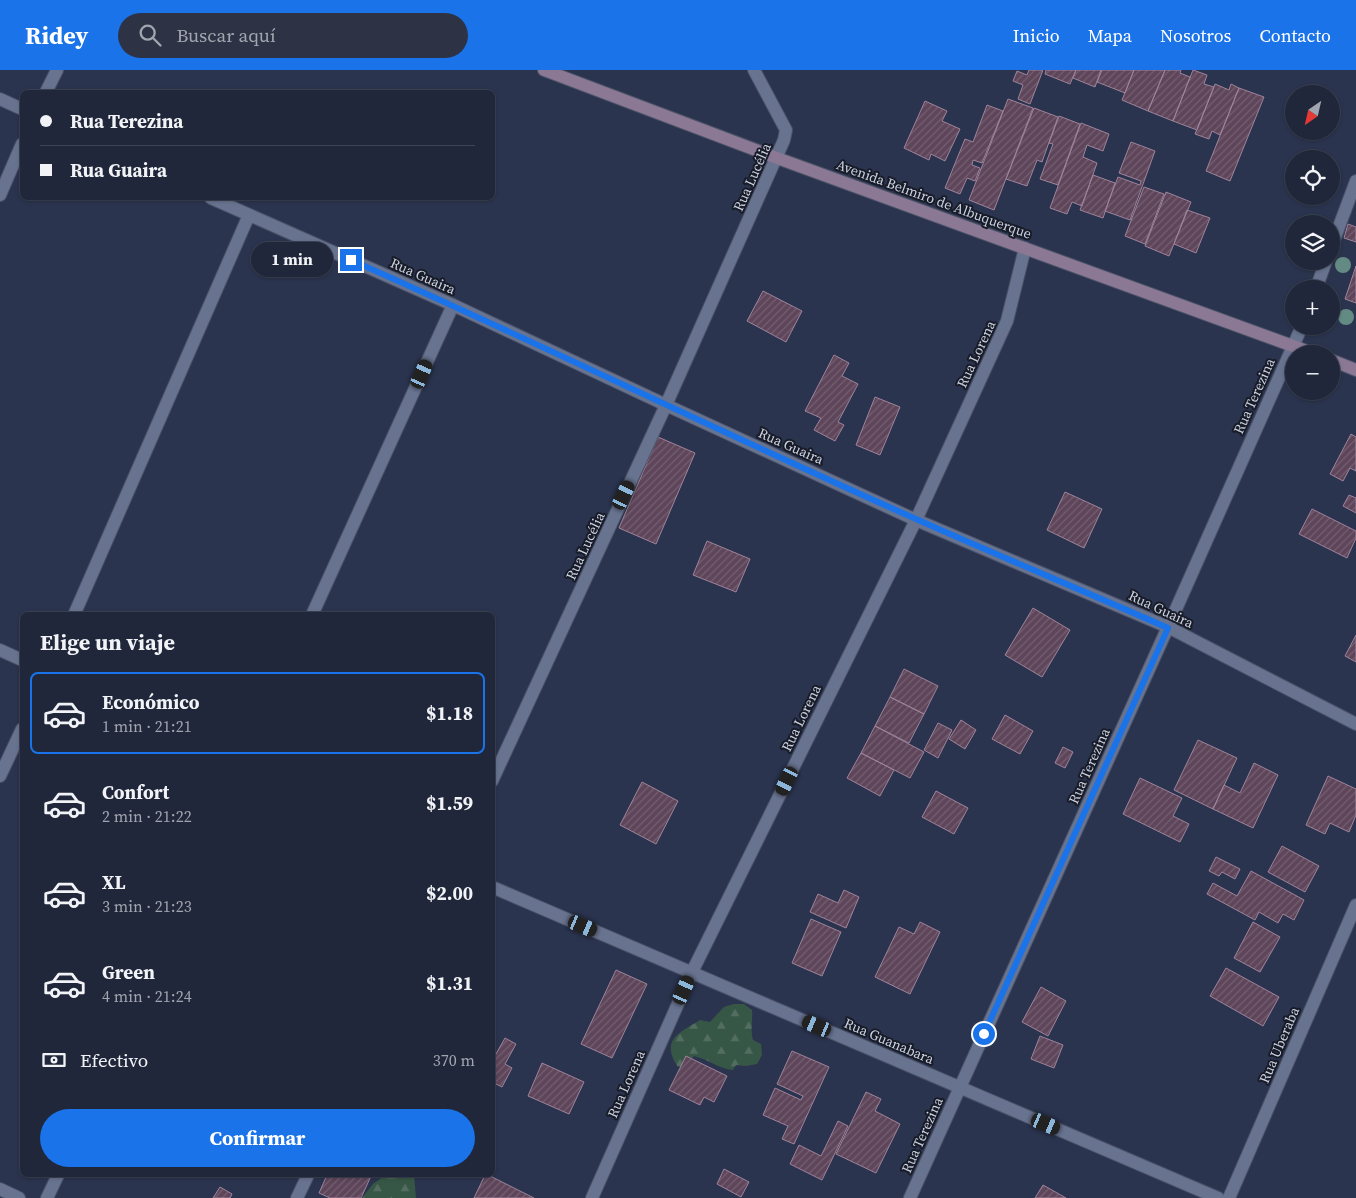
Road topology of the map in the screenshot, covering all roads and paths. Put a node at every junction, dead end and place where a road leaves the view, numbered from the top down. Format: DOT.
graph roads {
  1 [pos="57,70"];
  2 [pos="544,70"];
  3 [pos="754,70"];
  4 [pos="47,90"];
  5 [pos="0,99"];
  6 [pos="20,108"];
  7 [pos="20,149"];
  8 [pos="777,158"];
  9 [pos="1356,181"];
  10 [pos="0,195"];
  11 [pos="215,200"];
  12 [pos="249,215"];
  13 [pos="1340,224"];
  14 [pos="1025,248"];
  15 [pos="453,305"];
  16 [pos="1298,335"];
  17 [pos="1293,345"];
  18 [pos="1285,363"];
  19 [pos="1340,364"];
  20 [pos="1356,370"];
  21 [pos="666,405"];
  22 [pos="916,520"];
  23 [pos="75,612"];
  24 [pos="313,612"];
  25 [pos="1168,628"];
  26 [pos="0,650"];
  27 [pos="20,659"];
  28 [pos="1356,724"];
  29 [pos="20,732"];
  30 [pos="0,776"];
  31 [pos="495,776"];
  32 [pos="495,888"];
  33 [pos="1356,905"];
  34 [pos="692,972"];
  35 [pos="960,1088"];
  36 [pos="57,1177"];
  37 [pos="307,1177"];
  38 [pos="0,1189"];
  39 [pos="19,1198"];
  40 [pos="48,1198"];
  41 [pos="297,1198"];
  42 [pos="592,1198"];
  43 [pos="910,1198"];
  44 [pos="1218,1198"];
  45 [pos="1229,1198"];
  1 -- 4 [label="street"];
  2 -- 8 [label="main road, Avenida Belmiro de Albuquerque"];
  3 -- 8 [label="street, Rua Lucélia"];
  5 -- 6 [label="street"];
  7 -- 10 [label="street"];
  8 -- 14 [label="main road, Avenida Belmiro de Albuquerque"];
  8 -- 21 [label="street, Rua Lucélia"];
  9 -- 13 [label="street"];
  11 -- 12 [label="street, Rua Guaira"];
  12 -- 15 [label="street, Rua Guaira"];
  12 -- 23 [label="street"];
  14 -- 17 [label="main road, Avenida Belmiro de Albuquerque"];
  14 -- 22 [label="street, Rua Lorena"];
  15 -- 21 [label="street, Rua Guaira"];
  15 -- 24 [label="street"];
  16 -- 17 [label="street, Rua Terezina"];
  18 -- 25 [label="street, Rua Terezina"];
  19 -- 20 [label="main road"];
  21 -- 22 [label="street, Rua Guaira"];
  21 -- 31 [label="street, Rua Lucélia"];
  22 -- 25 [label="street, Rua Guaira"];
  22 -- 34 [label="street, Rua Lorena"];
  25 -- 28 [label="street, Rua Guaira"];
  25 -- 35 [label="street, Rua Terezina"];
  26 -- 27 [label="street"];
  29 -- 30 [label="street"];
  32 -- 34 [label="street, Rua Guanabara"];
  33 -- 45 [label="street, Rua Uberaba"];
  34 -- 35 [label="street, Rua Guanabara"];
  34 -- 42 [label="street, Rua Lorena"];
  35 -- 43 [label="street, Rua Terezina"];
  35 -- 44 [label="street, Rua Guanabara"];
  36 -- 40 [label="street"];
  37 -- 41 [label="street"];
  38 -- 39 [label="street"];
}
